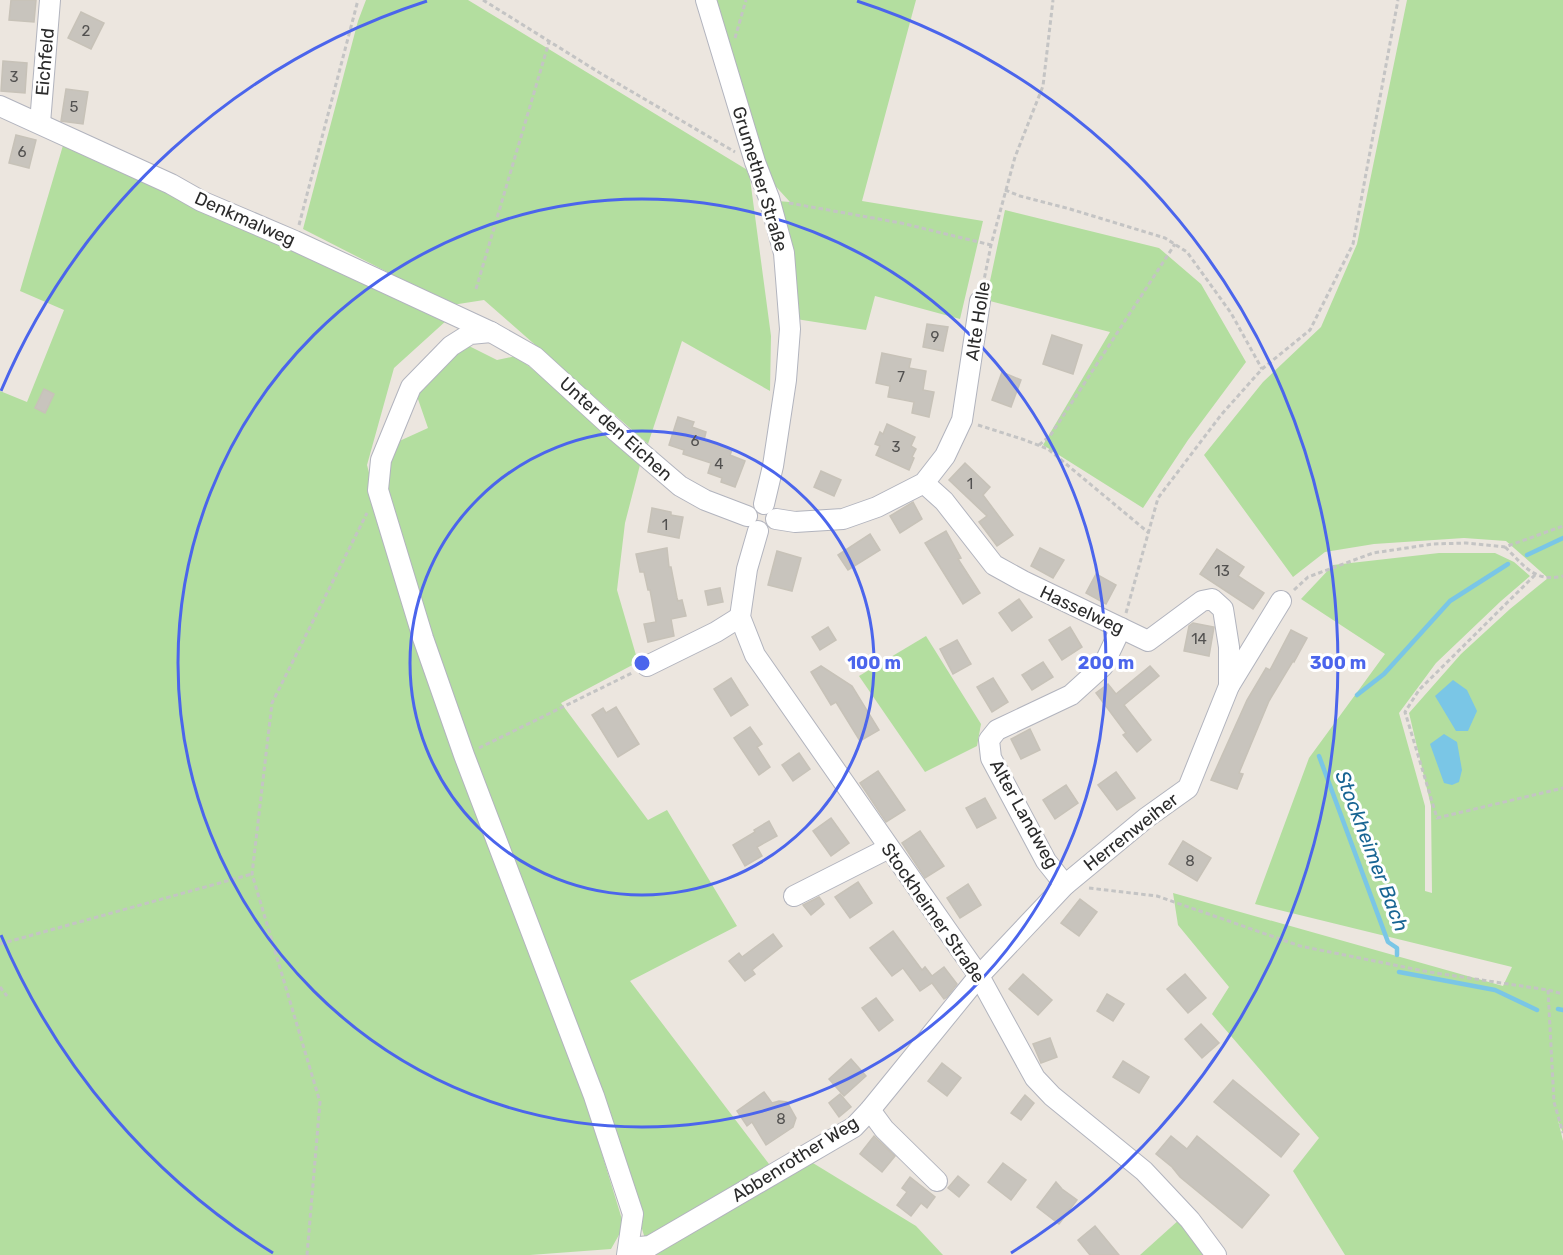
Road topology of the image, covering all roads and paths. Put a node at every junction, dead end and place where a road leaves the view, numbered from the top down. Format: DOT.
graph roads {
  1 [pos="50,0"];
  2 [pos="358,0"];
  3 [pos="483,0"];
  4 [pos="706,0"];
  5 [pos="746,0"];
  6 [pos="1053,0"];
  7 [pos="1398,0"];
  8 [pos="549,42"];
  9 [pos="724,61"];
  10 [pos="0,106"];
  11 [pos="40,123"];
  12 [pos="755,162"];
  13 [pos="1005,190"];
  14 [pos="769,198"];
  15 [pos="295,241"];
  16 [pos="1175,244"];
  17 [pos="991,245"];
  18 [pos="476,289"];
  19 [pos="980,301"];
  20 [pos="491,332"];
  21 [pos="1262,369"];
  22 [pos="962,420"];
  23 [pos="1039,446"];
  24 [pos="924,483"];
  25 [pos="378,490"];
  26 [pos="770,511"];
  27 [pos="753,523"];
  28 [pos="1563,526"];
  29 [pos="1149,533"];
  30 [pos="1505,547"];
  31 [pos="1535,575"];
  32 [pos="1563,576"];
  33 [pos="1281,601"];
  34 [pos="740,617"];
  35 [pos="1121,628"];
  36 [pos="647,666"];
  37 [pos="1229,686"];
  38 [pos="464,755"];
  39 [pos="1563,788"];
  40 [pos="889,848"];
  41 [pos="252,874"];
  42 [pos="1065,885"];
  43 [pos="794,896"];
  44 [pos="0,944"];
  45 [pos="979,976"];
  46 [pos="0,987"];
  47 [pos="1548,990"];
  48 [pos="1563,994"];
  49 [pos="7,996"];
  50 [pos="870,1110"];
  51 [pos="1563,1133"];
  52 [pos="937,1181"];
  53 [pos="628,1251"];
  54 [pos="1214,1253"];
  55 [pos="307,1255"];
  1 -- 11 [label="street, Eichfeld"];
  2 -- 15 [label="path"];
  3 -- 8 [label="path"];
  4 -- 9 [label="street, Grumether Straße"];
  5 -- 9 [label="path"];
  6 -- 13 [label="path, Alte Holle"];
  7 -- 21 [label="path"];
  8 -- 12 [label="path"];
  8 -- 18 [label="path"];
  9 -- 12 [label="street, Grumether Straße"];
  10 -- 11 [label="street, Denkmalweg"];
  11 -- 15 [label="street, Denkmalweg"];
  12 -- 14 [label="street, Grumether Straße"];
  13 -- 16 [label="path"];
  13 -- 17 [label="path, Alte Holle"];
  14 -- 17 [label="path"];
  14 -- 26 [label="street, Grumether Straße"];
  15 -- 20 [label="street, Denkmalweg"];
  16 -- 21 [label="path"];
  16 -- 23 [label="path"];
  17 -- 19 [label="path, Alte Holle"];
  19 -- 22 [label="street, Alte Holle"];
  20 -- 25 [label="street"];
  20 -- 27 [label="street, Unter den Eichen"];
  21 -- 29 [label="path"];
  22 -- 23 [label="path"];
  22 -- 24 [label="street, Alte Holle"];
  23 -- 29 [label="path"];
  24 -- 26 [label="street, Alte Holle"];
  24 -- 35 [label="street, Hasselweg"];
  25 -- 38 [label="street"];
  25 -- 41 [label="path"];
  26 -- 27 [label="street"];
  27 -- 34 [label="street, Stockheimer Straße"];
  28 -- 30 [label="path"];
  29 -- 35 [label="path"];
  30 -- 31 [label="path"];
  30 -- 33 [label="path"];
  31 -- 32 [label="path"];
  31 -- 39 [label="path"];
  33 -- 37 [label="street, Herrenweiher"];
  34 -- 36 [label="street"];
  34 -- 40 [label="street, Stockheimer Straße"];
  35 -- 37 [label="street, Hasselweg"];
  35 -- 42 [label="street, Alter Landweg"];
  36 -- 38 [label="path"];
  37 -- 42 [label="street, Herrenweiher"];
  38 -- 53 [label="street"];
  40 -- 43 [label="street"];
  40 -- 45 [label="street, Stockheimer Straße"];
  41 -- 44 [label="path"];
  41 -- 55 [label="path"];
  42 -- 45 [label="street, Herrenweiher"];
  42 -- 47 [label="path"];
  45 -- 50 [label="street, Abbenrother Weg"];
  45 -- 54 [label="street, Stockheimer Straße"];
  46 -- 49 [label="path"];
  47 -- 48 [label="path"];
  47 -- 51 [label="path"];
  50 -- 52 [label="street"];
  50 -- 53 [label="street, Abbenrother Weg"];
}
